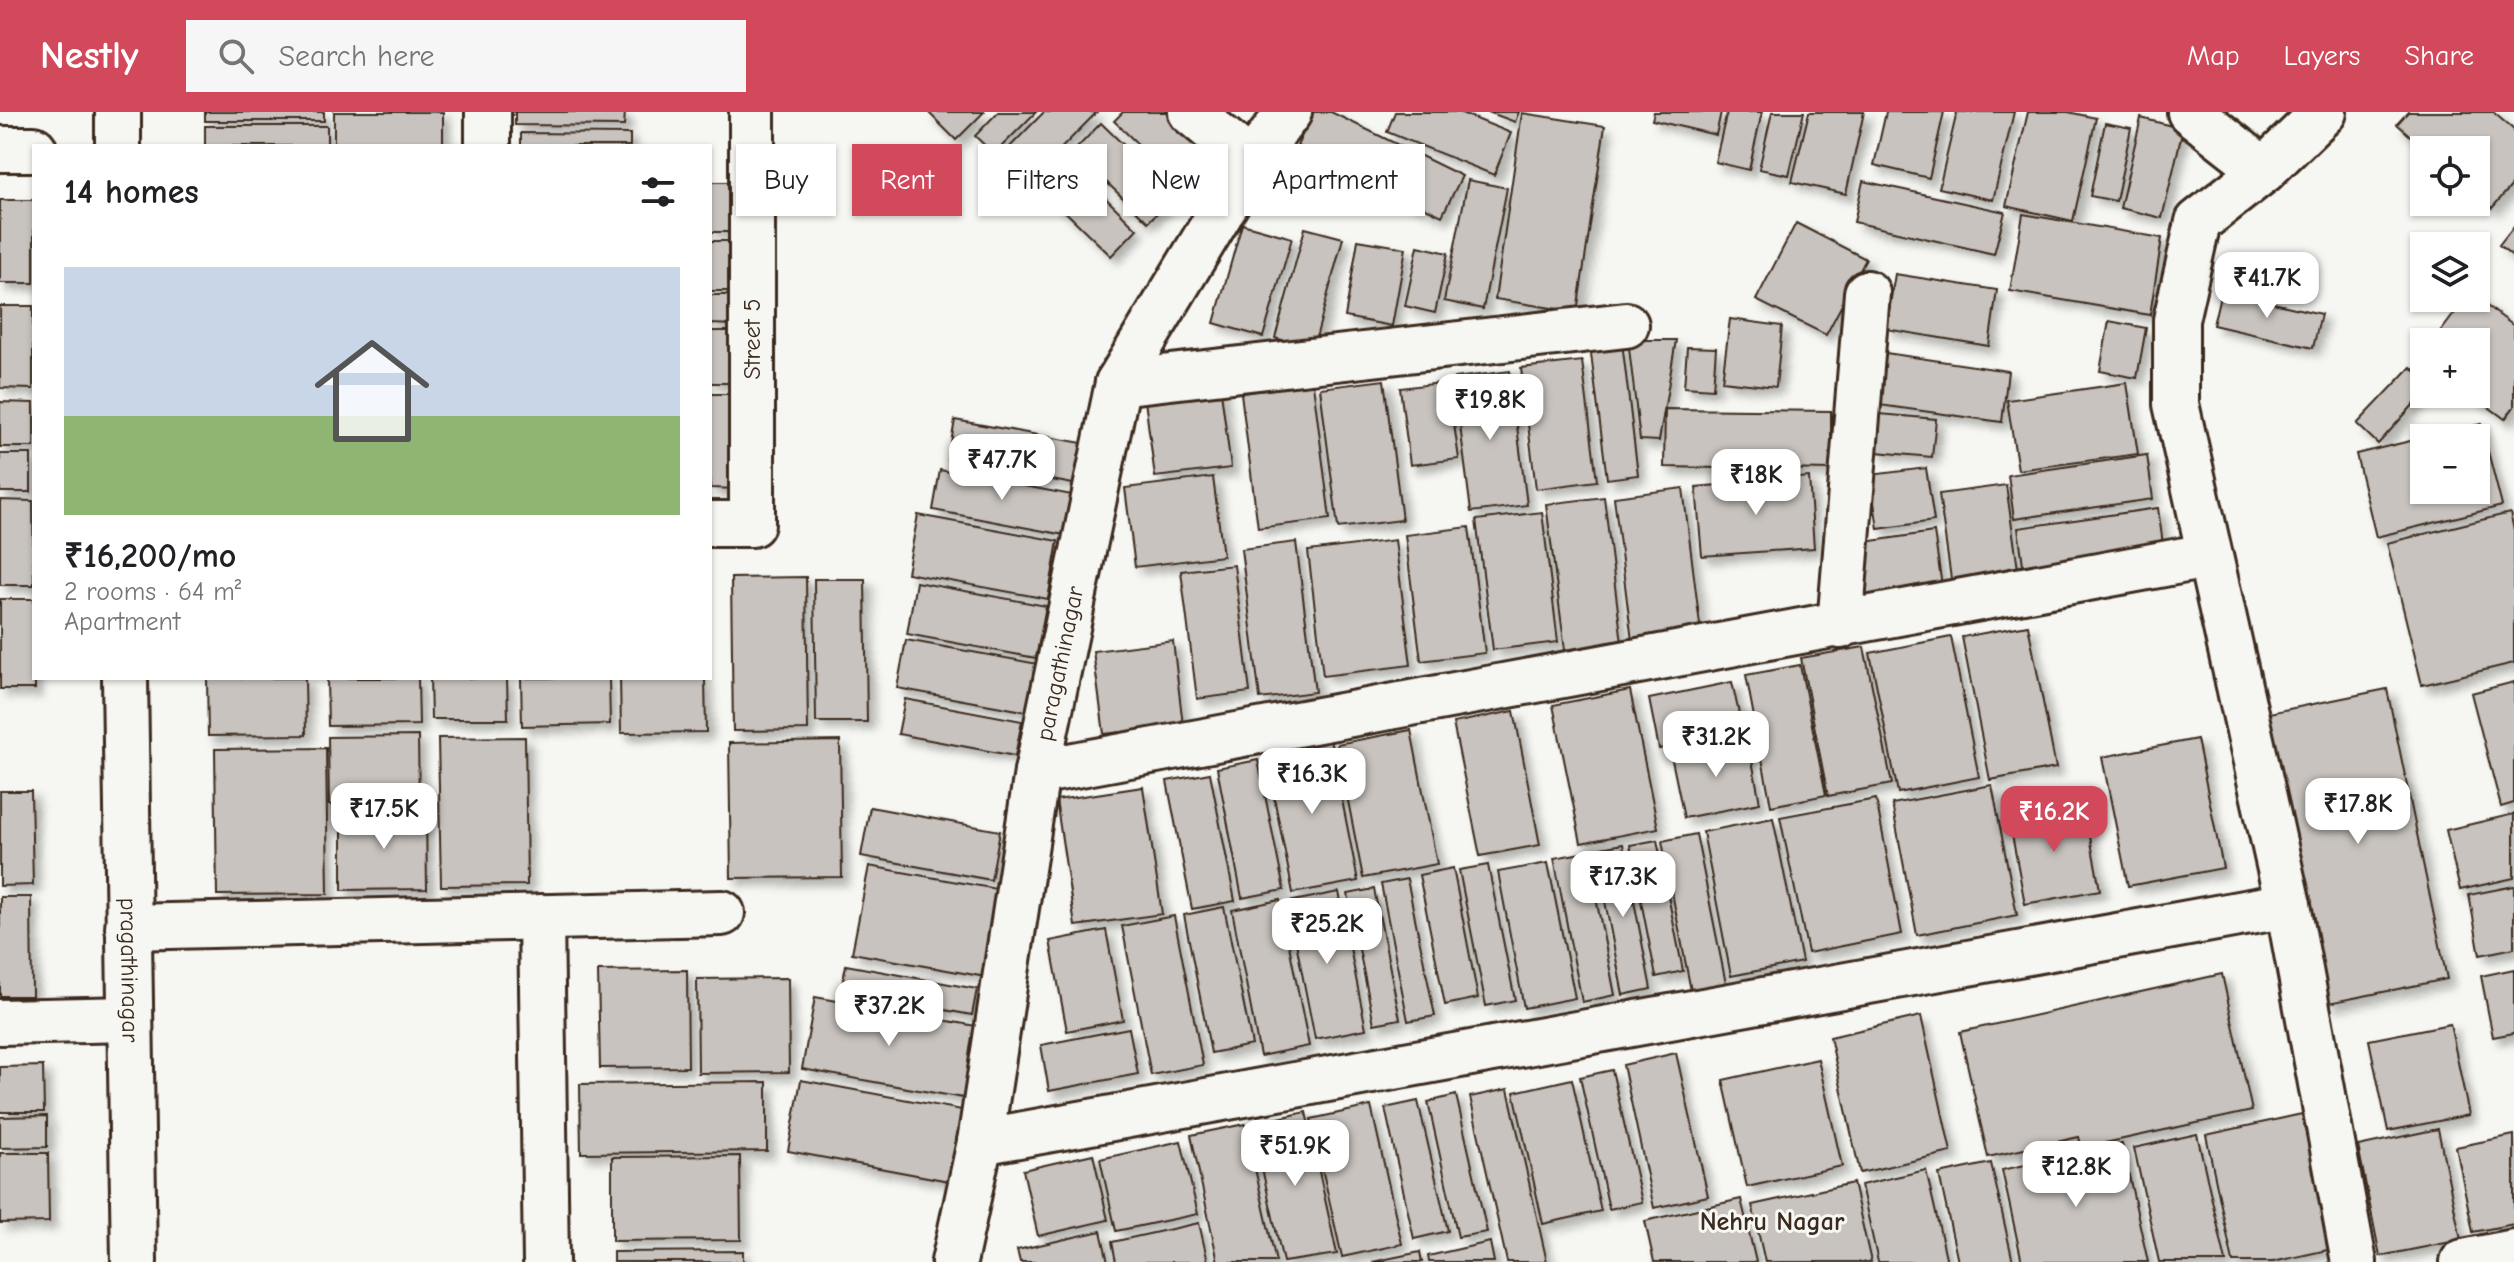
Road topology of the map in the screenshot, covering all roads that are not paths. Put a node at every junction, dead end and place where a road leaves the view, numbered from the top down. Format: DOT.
graph roads {
  1 [pos="118,112"];
  2 [pos="488,112"];
  3 [pos="752,112"];
  4 [pos="1191,112"];
  5 [pos="1289,112"];
  6 [pos="2324,112"];
  7 [pos="2206,125"];
  8 [pos="118,144"];
  9 [pos="488,144"];
  10 [pos="1265,144"];
  11 [pos="0,149"];
  12 [pos="32,149"];
  13 [pos="1244,156"];
  14 [pos="2264,170"];
  15 [pos="1244,174"];
  16 [pos="2198,222"];
  17 [pos="1867,293"];
  18 [pos="1626,325"];
  19 [pos="1118,383"];
  20 [pos="712,524"];
  21 [pos="2207,556"];
  22 [pos="1840,626"];
  23 [pos="125,680"];
  24 [pos="1037,772"];
  25 [pos="2288,905"];
  26 [pos="722,913"];
  27 [pos="541,917"];
  28 [pos="128,927"];
  29 [pos="130,1019"];
  30 [pos="0,1022"];
  31 [pos="980,1142"];
  32 [pos="2514,1252"];
  33 [pos="134,1262"];
  34 [pos="546,1262"];
  35 [pos="954,1262"];
  36 [pos="2354,1262"];
  37 [pos="2463,1262"];
  1 -- 8 [label="street"];
  2 -- 9 [label="street"];
  3 -- 20 [label="street, Street 5"];
  4 -- 13 [label="street"];
  5 -- 10 [label="street, paragathinagar"];
  6 -- 14 [label="street"];
  7 -- 14 [label="street"];
  7 -- 16 [label="street"];
  11 -- 12 [label="street"];
  14 -- 16 [label="street"];
  15 -- 19 [label="street, paragathinagar"];
  16 -- 21 [label="street"];
  17 -- 22 [label="street"];
  18 -- 19 [label="street"];
  19 -- 24 [label="street, paragathinagar"];
  21 -- 22 [label="street"];
  21 -- 25 [label="street"];
  22 -- 24 [label="street"];
  23 -- 28 [label="street, pragathinagar"];
  24 -- 31 [label="street, paragathinagar"];
  25 -- 31 [label="street"];
  25 -- 36 [label="street"];
  26 -- 27 [label="street"];
  27 -- 28 [label="street"];
  27 -- 34 [label="street"];
  28 -- 29 [label="street, pragathinagar"];
  29 -- 30 [label="street"];
  29 -- 33 [label="street, pragathinagar"];
  31 -- 35 [label="street, paragathinagar"];
  32 -- 37 [label="street"];
}
